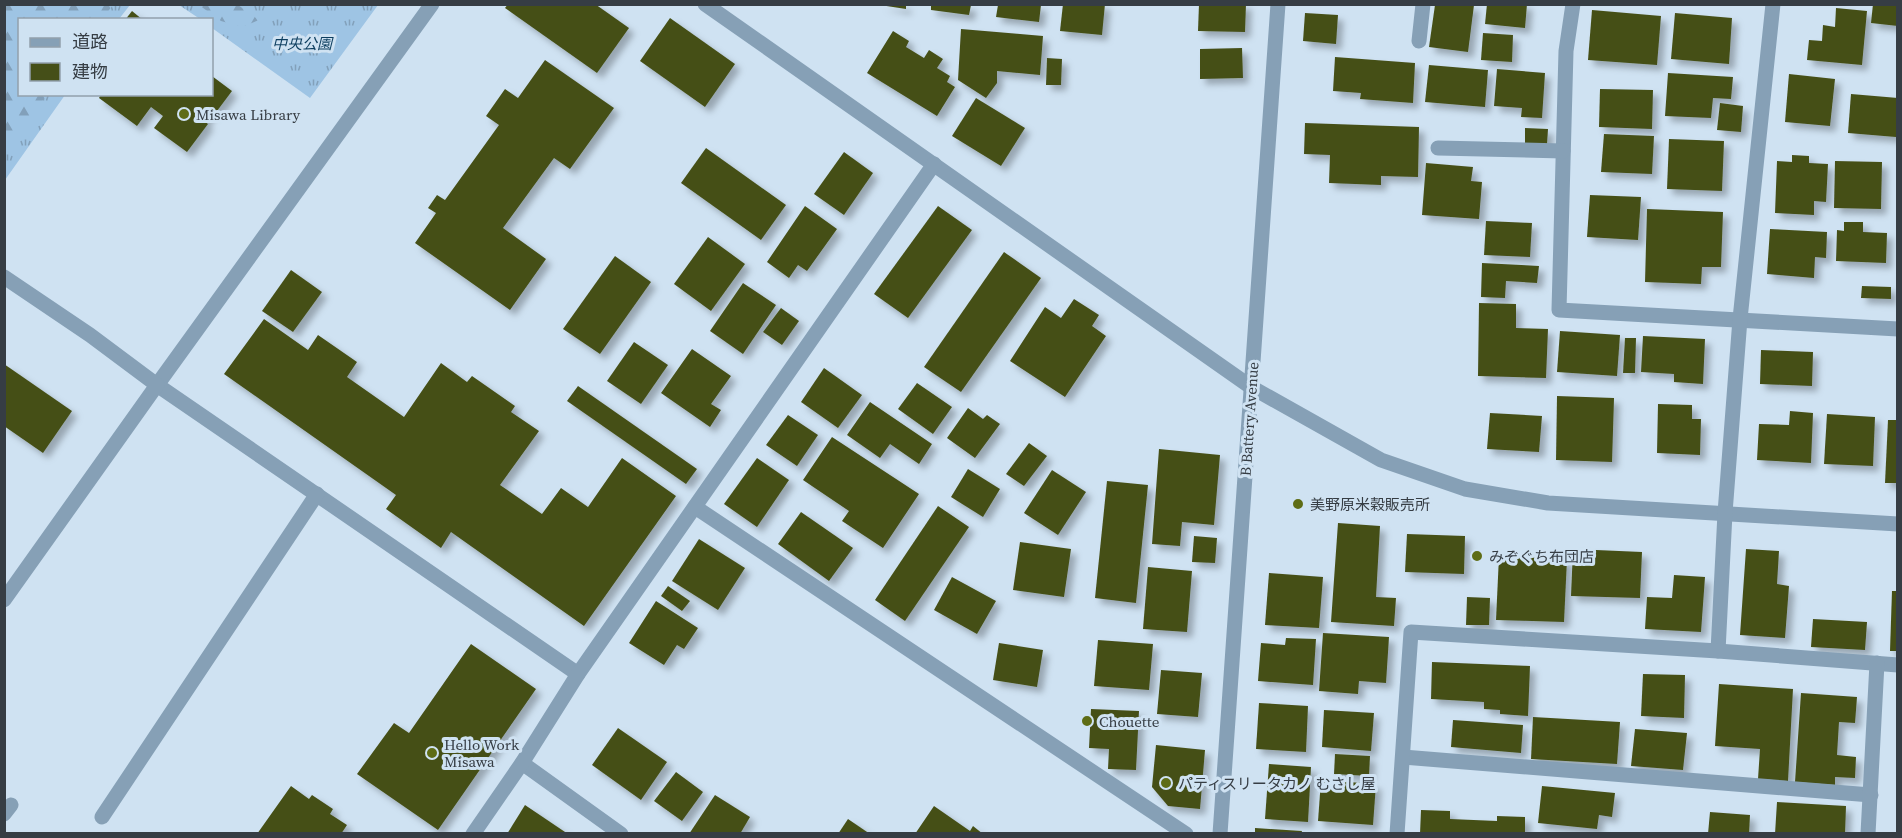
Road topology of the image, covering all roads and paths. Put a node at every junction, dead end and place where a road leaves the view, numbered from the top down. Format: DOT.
graph roads {
  1 [pos="432,4"];
  2 [pos="705,4"];
  3 [pos="1278,4"];
  4 [pos="1423,4"];
  5 [pos="1573,4"];
  6 [pos="1773,4"];
  7 [pos="1419,41"];
  8 [pos="1438,148"];
  9 [pos="1563,151"];
  10 [pos="934,164"];
  11 [pos="4,277"];
  12 [pos="1740,319"];
  13 [pos="1898,329"];
  14 [pos="157,385"];
  15 [pos="1251,387"];
  16 [pos="316,494"];
  17 [pos="695,507"];
  18 [pos="1725,513"];
  19 [pos="1898,524"];
  20 [pos="4,600"];
  21 [pos="1718,651"];
  22 [pos="1877,663"];
  23 [pos="1898,665"];
  24 [pos="578,674"];
  25 [pos="1403,757"];
  26 [pos="522,763"];
  27 [pos="1871,795"];
  28 [pos="102,817"];
  29 [pos="473,834"];
  30 [pos="621,834"];
  31 [pos="1186,834"];
  32 [pos="1220,834"];
  33 [pos="1397,834"];
  34 [pos="1868,834"];
  1 -- 14 [label="street"];
  2 -- 10 [label="street"];
  3 -- 15 [label="street, B Battery Avenue"];
  4 -- 7 [label="street"];
  5 -- 9 [label="street"];
  6 -- 12 [label="street"];
  8 -- 9 [label="street"];
  9 -- 12 [label="street"];
  10 -- 15 [label="street"];
  10 -- 17 [label="street"];
  11 -- 14 [label="street"];
  12 -- 13 [label="street"];
  12 -- 18 [label="street"];
  14 -- 16 [label="street"];
  14 -- 20 [label="street"];
  15 -- 18 [label="street"];
  15 -- 32 [label="street, B Battery Avenue"];
  16 -- 24 [label="street"];
  16 -- 28 [label="street"];
  17 -- 24 [label="street"];
  17 -- 31 [label="street"];
  18 -- 19 [label="street"];
  18 -- 21 [label="street"];
  21 -- 22 [label="street"];
  21 -- 25 [label="street"];
  22 -- 23 [label="street"];
  22 -- 27 [label="street"];
  24 -- 26 [label="street"];
  25 -- 27 [label="street"];
  25 -- 33 [label="street"];
  26 -- 29 [label="street"];
  26 -- 30 [label="street"];
  27 -- 34 [label="street"];
}
